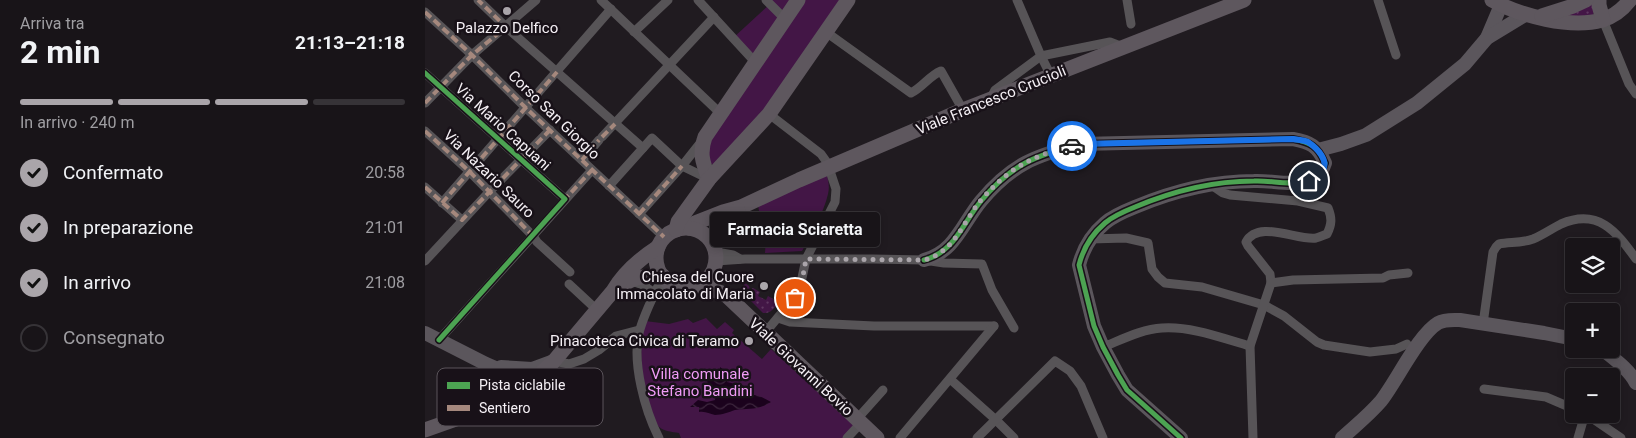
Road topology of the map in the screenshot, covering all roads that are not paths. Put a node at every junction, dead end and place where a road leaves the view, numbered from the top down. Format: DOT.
graph roads {
  1 [pos="478,0"];
  2 [pos="536,0"];
  3 [pos="601,0"];
  4 [pos="668,0"];
  5 [pos="698,0"];
  6 [pos="766,0"];
  7 [pos="797,0"];
  8 [pos="848,0"];
  9 [pos="1017,0"];
  10 [pos="1127,0"];
  11 [pos="1244,0"];
  12 [pos="1378,0"];
  13 [pos="1585,0"];
  14 [pos="1599,0"];
  15 [pos="1630,0"];
  16 [pos="1497,3"];
  17 [pos="611,10"];
  18 [pos="425,12"];
  19 [pos="1532,16"];
  20 [pos="714,17"];
  21 [pos="785,19"];
  22 [pos="1603,20"];
  23 [pos="1131,24"];
  24 [pos="506,27"];
  25 [pos="634,32"];
  26 [pos="826,32"];
  27 [pos="1487,38"];
  28 [pos="1123,47"];
  29 [pos="472,55"];
  30 [pos="1396,55"];
  31 [pos="1041,56"];
  32 [pos="755,62"];
  33 [pos="669,66"];
  34 [pos="557,72"];
  35 [pos="425,73"];
  36 [pos="1051,76"];
  37 [pos="441,87"];
  38 [pos="1636,94"];
  39 [pos="991,99"];
  40 [pos="425,103"];
  41 [pos="526,108"];
  42 [pos="963,110"];
  43 [pos="720,113"];
  44 [pos="769,114"];
  45 [pos="615,124"];
  46 [pos="550,130"];
  47 [pos="425,131"];
  48 [pos="705,138"];
  49 [pos="498,140"];
  50 [pos="643,148"];
  51 [pos="1318,150"];
  52 [pos="702,157"];
  53 [pos="521,160"];
  54 [pos="582,160"];
  55 [pos="723,163"];
  56 [pos="682,166"];
  57 [pos="829,168"];
  58 [pos="592,170"];
  59 [pos="469,172"];
  60 [pos="707,182"];
  61 [pos="611,184"];
  62 [pos="1210,184"];
  63 [pos="425,187"];
  64 [pos="489,192"];
  65 [pos="565,199"];
  66 [pos="442,202"];
  67 [pos="741,207"];
  68 [pos="639,214"];
  69 [pos="710,218"];
  70 [pos="462,220"];
  71 [pos="533,236"];
  72 [pos="672,236"];
  73 [pos="1090,239"];
  74 [pos="716,252"];
  75 [pos="1636,258"];
  76 [pos="806,259"];
  77 [pos="924,260"];
  78 [pos="425,261"];
  79 [pos="570,272"];
  80 [pos="1408,273"];
  81 [pos="666,280"];
  82 [pos="629,281"];
  83 [pos="1271,283"];
  84 [pos="569,284"];
  85 [pos="701,284"];
  86 [pos="613,291"];
  87 [pos="725,295"];
  88 [pos="652,297"];
  89 [pos="1264,305"];
  90 [pos="597,310"];
  91 [pos="778,318"];
  92 [pos="1483,324"];
  93 [pos="1013,328"];
  94 [pos="639,330"];
  95 [pos="765,332"];
  96 [pos="425,333"];
  97 [pos="1565,338"];
  98 [pos="439,340"];
  99 [pos="1407,344"];
  100 [pos="1250,346"];
  101 [pos="1103,348"];
  102 [pos="1613,358"];
  103 [pos="553,361"];
  104 [pos="486,364"];
  105 [pos="490,368"];
  106 [pos="514,368"];
  107 [pos="535,368"];
  108 [pos="546,368"];
  109 [pos="950,379"];
  110 [pos="1636,383"];
  111 [pos="1484,389"];
  112 [pos="883,390"];
  113 [pos="1565,405"];
  114 [pos="996,420"];
  115 [pos="859,421"];
  116 [pos="1583,423"];
  117 [pos="1599,423"];
  118 [pos="437,426"];
  119 [pos="425,430"];
  120 [pos="659,438"];
  121 [pos="847,438"];
  122 [pos="877,438"];
  123 [pos="900,438"];
  124 [pos="977,438"];
  125 [pos="1014,438"];
  126 [pos="1103,438"];
  127 [pos="1181,438"];
  128 [pos="1253,438"];
  129 [pos="1343,438"];
  130 [pos="1577,438"];
  131 [pos="1621,438"];
  1 -- 24 [label="street"];
  2 -- 24 [label="street"];
  3 -- 17 [label="street"];
  4 -- 25 [label="street"];
  5 -- 20 [label="street"];
  6 -- 21 [label="street"];
  7 -- 21 [label="main road"];
  8 -- 26 [label="main road"];
  9 -- 31 [label="street"];
  10 -- 23 [label="street"];
  11 -- 28 [label="main road, Viale Francesco Crucioli"];
  12 -- 30 [label="street"];
  13 -- 19 [label="main road"];
  14 -- 22 [label="main road"];
  15 -- 22 [label="main road"];
  16 -- 19 [label="main road"];
  16 -- 27 [label="street"];
  17 -- 25 [label="street"];
  17 -- 34 [label="street"];
  18 -- 29 [label="street, Corso San Giorgio"];
  19 -- 22 [label="main road"];
  19 -- 27 [label="street"];
  20 -- 32 [label="street"];
  20 -- 33 [label="street"];
  21 -- 32 [label="main road"];
  22 -- 38 [label="street"];
  24 -- 29 [label="street"];
  24 -- 34 [label="street"];
  25 -- 33 [label="street"];
  26 -- 42 [label="street"];
  26 -- 44 [label="main road"];
  27 -- 51 [label="street"];
  28 -- 31 [label="street"];
  28 -- 36 [label="main road, Viale Francesco Crucioli"];
  29 -- 37 [label="street"];
  29 -- 41 [label="street, Corso San Giorgio"];
  31 -- 36 [label="street"];
  31 -- 39 [label="street"];
  32 -- 43 [label="main road"];
  33 -- 43 [label="street"];
  33 -- 45 [label="street"];
  34 -- 41 [label="street"];
  34 -- 45 [label="street"];
  35 -- 37 [label="street, Via Mario Capuani"];
  36 -- 39 [label="main road, Viale Francesco Crucioli"];
  37 -- 40 [label="street"];
  37 -- 49 [label="street, Via Mario Capuani"];
  39 -- 42 [label="main road, Viale Francesco Crucioli"];
  41 -- 46 [label="street, Corso San Giorgio"];
  41 -- 49 [label="street"];
  42 -- 57 [label="main road, Viale Francesco Crucioli"];
  43 -- 48 [label="main road"];
  44 -- 55 [label="main road"];
  44 -- 57 [label="street"];
  45 -- 50 [label="street"];
  45 -- 54 [label="street"];
  46 -- 53 [label="street"];
  46 -- 54 [label="street, Corso San Giorgio"];
  47 -- 59 [label="street, Via Nazario Sauro"];
  48 -- 52 [label="main road"];
  48 -- 56 [label="street"];
  49 -- 53 [label="street, Via Mario Capuani"];
  49 -- 59 [label="street"];
  50 -- 56 [label="street"];
  50 -- 61 [label="street"];
  51 -- 62 [label="street"];
  51 -- 77 [label="street"];
  52 -- 55 [label="main road"];
  52 -- 60 [label="main road"];
  53 -- 64 [label="street"];
  53 -- 65 [label="street, Via Mario Capuani"];
  54 -- 58 [label="street, Corso San Giorgio"];
  55 -- 60 [label="main road"];
  56 -- 60 [label="street"];
  56 -- 68 [label="street"];
  57 -- 67 [label="main road, Viale Francesco Crucioli"];
  57 -- 76 [label="street"];
  58 -- 61 [label="street, Corso San Giorgio"];
  58 -- 65 [label="street"];
  59 -- 64 [label="street, Via Nazario Sauro"];
  59 -- 66 [label="street"];
  60 -- 69 [label="main road"];
  60 -- 72 [label="main road"];
  61 -- 68 [label="street, Corso San Giorgio"];
  62 -- 73 [label="street"];
  62 -- 83 [label="street"];
  63 -- 66 [label="street"];
  64 -- 70 [label="street"];
  64 -- 71 [label="street, Via Nazario Sauro"];
  65 -- 71 [label="street"];
  66 -- 70 [label="street"];
  67 -- 69 [label="main road, Viale Francesco Crucioli"];
  67 -- 74 [label="main road, Viale Francesco Crucioli"];
  68 -- 72 [label="street, Corso San Giorgio"];
  69 -- 72 [label="main road, Viale Francesco Crucioli"];
  69 -- 74 [label="main road"];
  70 -- 78 [label="street"];
  71 -- 79 [label="street, Via Nazario Sauro"];
  71 -- 98 [label="street"];
  72 -- 74 [label="main road"];
  72 -- 81 [label="main road"];
  72 -- 86 [label="main road"];
  73 -- 89 [label="street"];
  73 -- 101 [label="street"];
  74 -- 76 [label="street"];
  74 -- 85 [label="main road"];
  74 -- 87 [label="main road"];
  75 -- 92 [label="street"];
  76 -- 77 [label="street"];
  76 -- 91 [label="street"];
  77 -- 93 [label="street"];
  80 -- 83 [label="street"];
  81 -- 82 [label="main road"];
  81 -- 85 [label="main road"];
  81 -- 88 [label="street"];
  82 -- 86 [label="main road"];
  82 -- 88 [label="street"];
  83 -- 89 [label="street"];
  84 -- 90 [label="street"];
  85 -- 87 [label="main road"];
  86 -- 90 [label="main road"];
  87 -- 95 [label="main road, Viale Giovanni Bovio"];
  88 -- 94 [label="street"];
  89 -- 99 [label="street"];
  89 -- 100 [label="street"];
  90 -- 103 [label="main road"];
  91 -- 95 [label="street"];
  91 -- 109 [label="street"];
  92 -- 97 [label="street"];
  92 -- 129 [label="street"];
  94 -- 103 [label="street"];
  94 -- 120 [label="street"];
  95 -- 115 [label="main road, Viale Giovanni Bovio"];
  96 -- 98 [label="street"];
  98 -- 104 [label="street"];
  100 -- 101 [label="street"];
  100 -- 128 [label="street"];
  101 -- 127 [label="street"];
  102 -- 110 [label="street"];
  103 -- 107 [label="street"];
  103 -- 108 [label="main road"];
  104 -- 105 [label="street"];
  104 -- 106 [label="street"];
  109 -- 114 [label="street"];
  109 -- 123 [label="street"];
  111 -- 113 [label="street"];
  112 -- 115 [label="street"];
  114 -- 124 [label="street"];
  114 -- 125 [label="street"];
  114 -- 126 [label="street"];
  115 -- 121 [label="street"];
  115 -- 122 [label="main road, Viale Giovanni Bovio"];
  116 -- 130 [label="street"];
  117 -- 131 [label="street"];
  118 -- 119 [label="main road"];
}
